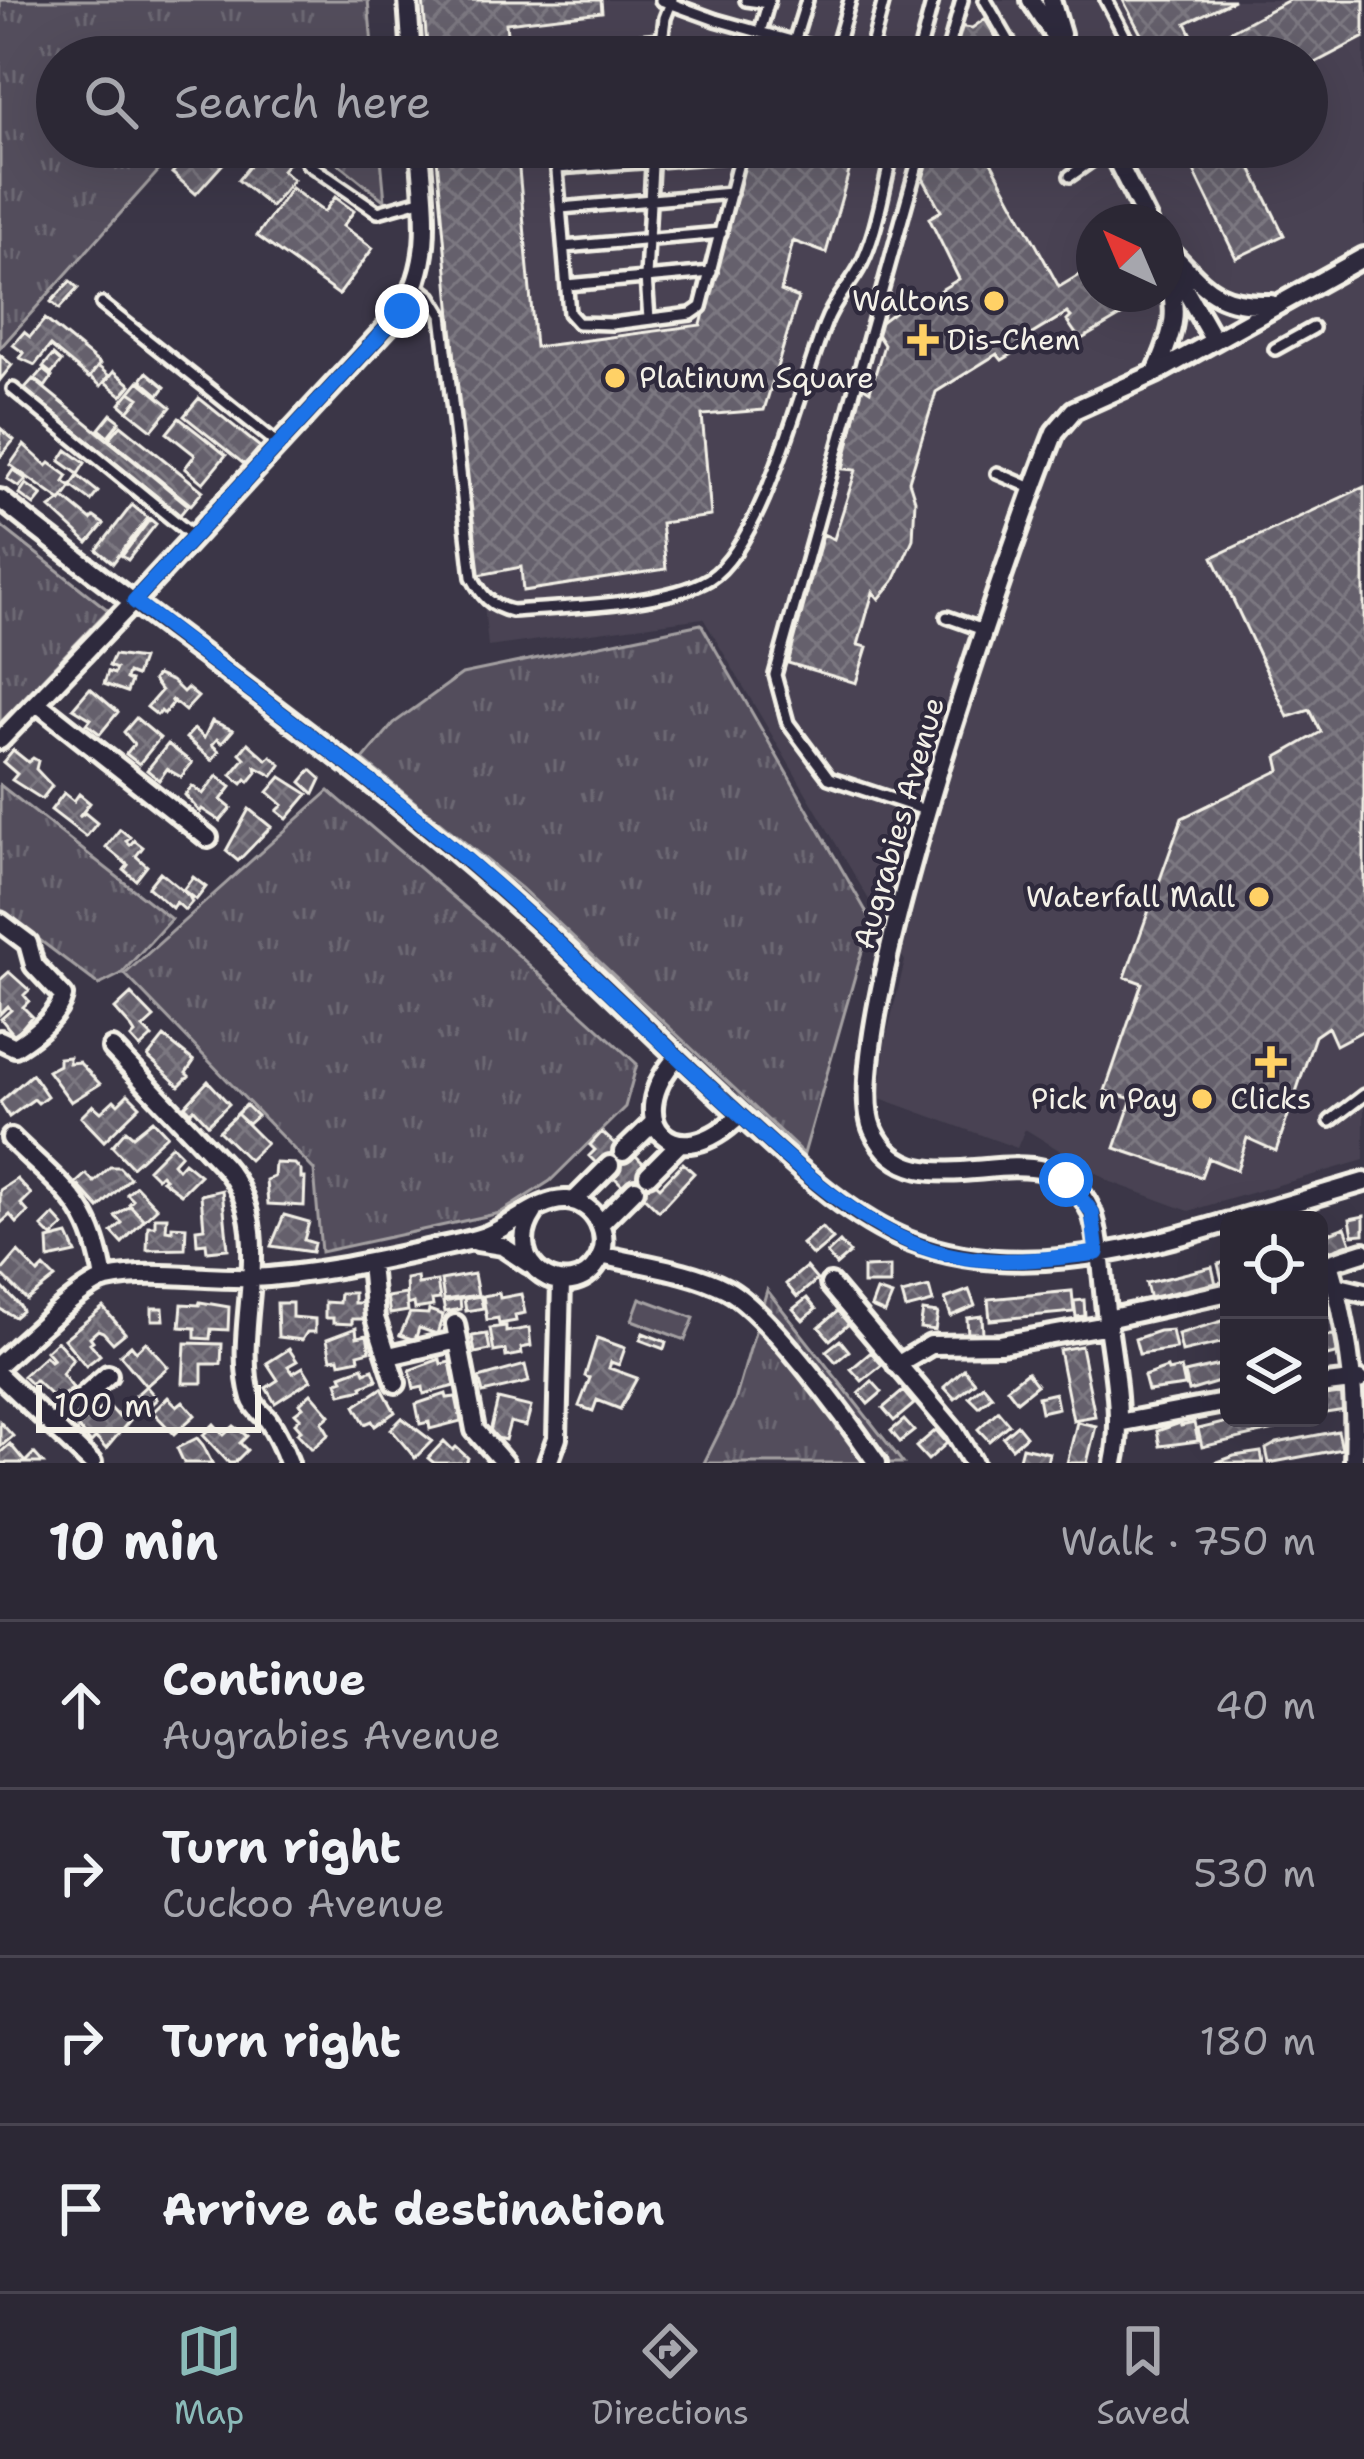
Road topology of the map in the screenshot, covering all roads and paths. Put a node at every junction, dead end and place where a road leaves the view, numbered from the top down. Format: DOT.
graph roads {
  1 [pos="408,0"];
  2 [pos="746,0"];
  3 [pos="807,0"];
  4 [pos="850,0"];
  5 [pos="884,0"];
  6 [pos="933,0"];
  7 [pos="962,0"];
  8 [pos="985,0"];
  9 [pos="1030,0"];
  10 [pos="1051,0"];
  11 [pos="1106,0"];
  12 [pos="666,1"];
  13 [pos="768,2"];
  14 [pos="765,33"];
  15 [pos="411,36"];
  16 [pos="662,36"];
  17 [pos="765,36"];
  18 [pos="775,36"];
  19 [pos="796,36"];
  20 [pos="840,36"];
  21 [pos="875,36"];
  22 [pos="924,36"];
  23 [pos="952,36"];
  24 [pos="1006,36"];
  25 [pos="1054,36"];
  26 [pos="1061,36"];
  27 [pos="1125,36"];
  28 [pos="314,168"];
  29 [pos="422,168"];
  30 [pos="557,168"];
  31 [pos="651,168"];
  32 [pos="737,168"];
  33 [pos="888,168"];
  34 [pos="916,168"];
  35 [pos="1081,168"];
  36 [pos="1121,168"];
  37 [pos="1070,176"];
  38 [pos="731,193"];
  39 [pos="424,199"];
  40 [pos="651,200"];
  41 [pos="1139,204"];
  42 [pos="561,208"];
  43 [pos="721,233"];
  44 [pos="647,239"];
  45 [pos="564,247"];
  46 [pos="1364,257"];
  47 [pos="1184,266"];
  48 [pos="710,272"];
  49 [pos="646,277"];
  50 [pos="567,285"];
  51 [pos="418,287"];
  52 [pos="1184,291"];
  53 [pos="102,304"];
  54 [pos="1278,304"];
  55 [pos="1175,312"];
  56 [pos="649,319"];
  57 [pos="1313,328"];
  58 [pos="1213,339"];
  59 [pos="1275,349"];
  60 [pos="1156,373"];
  61 [pos="13,389"];
  62 [pos="278,444"];
  63 [pos="997,473"];
  64 [pos="1034,489"];
  65 [pos="0,499"];
  66 [pos="193,536"];
  67 [pos="134,601"];
  68 [pos="947,617"];
  69 [pos="986,632"];
  70 [pos="37,703"];
  71 [pos="0,740"];
  72 [pos="928,811"];
  73 [pos="208,838"];
  74 [pos="0,922"];
  75 [pos="0,1040"];
  76 [pos="112,1048"];
  77 [pos="677,1057"];
  78 [pos="1364,1095"];
  79 [pos="740,1114"];
  80 [pos="1330,1121"];
  81 [pos="654,1122"];
  82 [pos="11,1138"];
  83 [pos="678,1145"];
  84 [pos="1364,1182"];
  85 [pos="574,1201"];
  86 [pos="1266,1211"];
  87 [pos="534,1212"];
  88 [pos="600,1223"];
  89 [pos="1220,1224"];
  90 [pos="458,1243"];
  91 [pos="1364,1252"];
  92 [pos="1097,1253"];
  93 [pos="602,1255"];
  94 [pos="370,1263"];
  95 [pos="1328,1263"];
  96 [pos="532,1266"];
  97 [pos="1328,1272"];
  98 [pos="253,1278"];
  99 [pos="104,1280"];
  100 [pos="561,1282"];
  101 [pos="830,1284"];
  102 [pos="1335,1286"];
  103 [pos="1364,1293"];
  104 [pos="1220,1294"];
  105 [pos="1107,1322"];
  106 [pos="389,1356"];
  107 [pos="0,1363"];
  108 [pos="897,1365"];
  109 [pos="108,1375"];
  110 [pos="0,1376"];
  111 [pos="1358,1380"];
  112 [pos="396,1383"];
  113 [pos="1328,1384"];
  114 [pos="1220,1404"];
  115 [pos="1118,1423"];
  116 [pos="52,1424"];
  117 [pos="92,1463"];
  118 [pos="289,1463"];
  119 [pos="504,1463"];
  120 [pos="548,1463"];
  121 [pos="878,1463"];
  122 [pos="974,1463"];
  123 [pos="1114,1463"];
  124 [pos="1354,1463"];
  1 -- 15 [label="street"];
  2 -- 13 [label="lane"];
  3 -- 19 [label="lane"];
  4 -- 20 [label="lane"];
  5 -- 21 [label="lane"];
  6 -- 22 [label="lane"];
  7 -- 23 [label="lane"];
  8 -- 24 [label="lane"];
  9 -- 25 [label="street"];
  10 -- 26 [label="street"];
  11 -- 27 [label="lane"];
  12 -- 14 [label="lane"];
  12 -- 16 [label="lane"];
  13 -- 14 [label="lane"];
  14 -- 17 [label="lane"];
  14 -- 18 [label="lane"];
  28 -- 39 [label="lane"];
  29 -- 39 [label="street"];
  30 -- 42 [label="lane"];
  31 -- 40 [label="lane"];
  32 -- 38 [label="lane"];
  33 -- 51 [label="lane"];
  34 -- 72 [label="lane"];
  35 -- 37 [label="lane"];
  36 -- 41 [label="street"];
  38 -- 40 [label="lane"];
  38 -- 43 [label="lane"];
  39 -- 51 [label="street"];
  40 -- 42 [label="lane"];
  40 -- 44 [label="lane"];
  42 -- 45 [label="lane"];
  43 -- 44 [label="lane"];
  43 -- 48 [label="lane"];
  44 -- 45 [label="lane"];
  44 -- 49 [label="lane"];
  45 -- 50 [label="lane"];
  46 -- 54 [label="street"];
  47 -- 54 [label="street"];
  48 -- 49 [label="lane"];
  48 -- 56 [label="lane"];
  49 -- 50 [label="lane"];
  49 -- 56 [label="lane"];
  50 -- 56 [label="lane"];
  51 -- 62 [label="street"];
  52 -- 58 [label="street"];
  53 -- 62 [label="lane"];
  54 -- 58 [label="street, Augrabies Avenue"];
  55 -- 60 [label="street"];
  57 -- 59 [label="lane"];
  58 -- 60 [label="street, Augrabies Avenue"];
  60 -- 64 [label="street, Augrabies Avenue"];
  61 -- 66 [label="lane"];
  62 -- 66 [label="street"];
  63 -- 64 [label="lane"];
  64 -- 69 [label="street, Augrabies Avenue"];
  65 -- 67 [label="street"];
  66 -- 67 [label="street"];
  67 -- 70 [label="street"];
  67 -- 77 [label="street"];
  68 -- 69 [label="lane"];
  69 -- 72 [label="street, Augrabies Avenue"];
  70 -- 71 [label="street"];
  70 -- 73 [label="street"];
  72 -- 92 [label="street, Augrabies Avenue"];
  74 -- 75 [label="street"];
  76 -- 98 [label="street"];
  77 -- 79 [label="street"];
  77 -- 81 [label="street"];
  78 -- 80 [label="lane"];
  79 -- 83 [label="street"];
  79 -- 92 [label="street"];
  81 -- 83 [label="street"];
  81 -- 85 [label="street"];
  82 -- 99 [label="street"];
  83 -- 88 [label="street"];
  84 -- 86 [label="street"];
  85 -- 87 [label="street"];
  85 -- 88 [label="street"];
  87 -- 90 [label="street"];
  87 -- 96 [label="street"];
  88 -- 93 [label="street"];
  89 -- 92 [label="street"];
  90 -- 94 [label="street"];
  90 -- 96 [label="street"];
  91 -- 95 [label="street"];
  92 -- 105 [label="street, Augrabies Avenue"];
  93 -- 100 [label="street"];
  93 -- 121 [label="street"];
  94 -- 98 [label="street"];
  94 -- 106 [label="street"];
  96 -- 100 [label="street"];
  97 -- 102 [label="street"];
  98 -- 99 [label="street"];
  98 -- 118 [label="street"];
  99 -- 107 [label="street"];
  100 -- 120 [label="street"];
  101 -- 108 [label="street"];
  102 -- 103 [label="street"];
  102 -- 111 [label="street"];
  104 -- 105 [label="street"];
  105 -- 108 [label="street"];
  105 -- 115 [label="street, Augrabies Avenue"];
  106 -- 112 [label="street"];
  106 -- 119 [label="street"];
  108 -- 122 [label="street"];
  109 -- 116 [label="street"];
  110 -- 116 [label="street"];
  111 -- 113 [label="street"];
  111 -- 124 [label="street"];
  114 -- 115 [label="street"];
  115 -- 123 [label="street, Augrabies Avenue"];
  116 -- 117 [label="street"];
}
